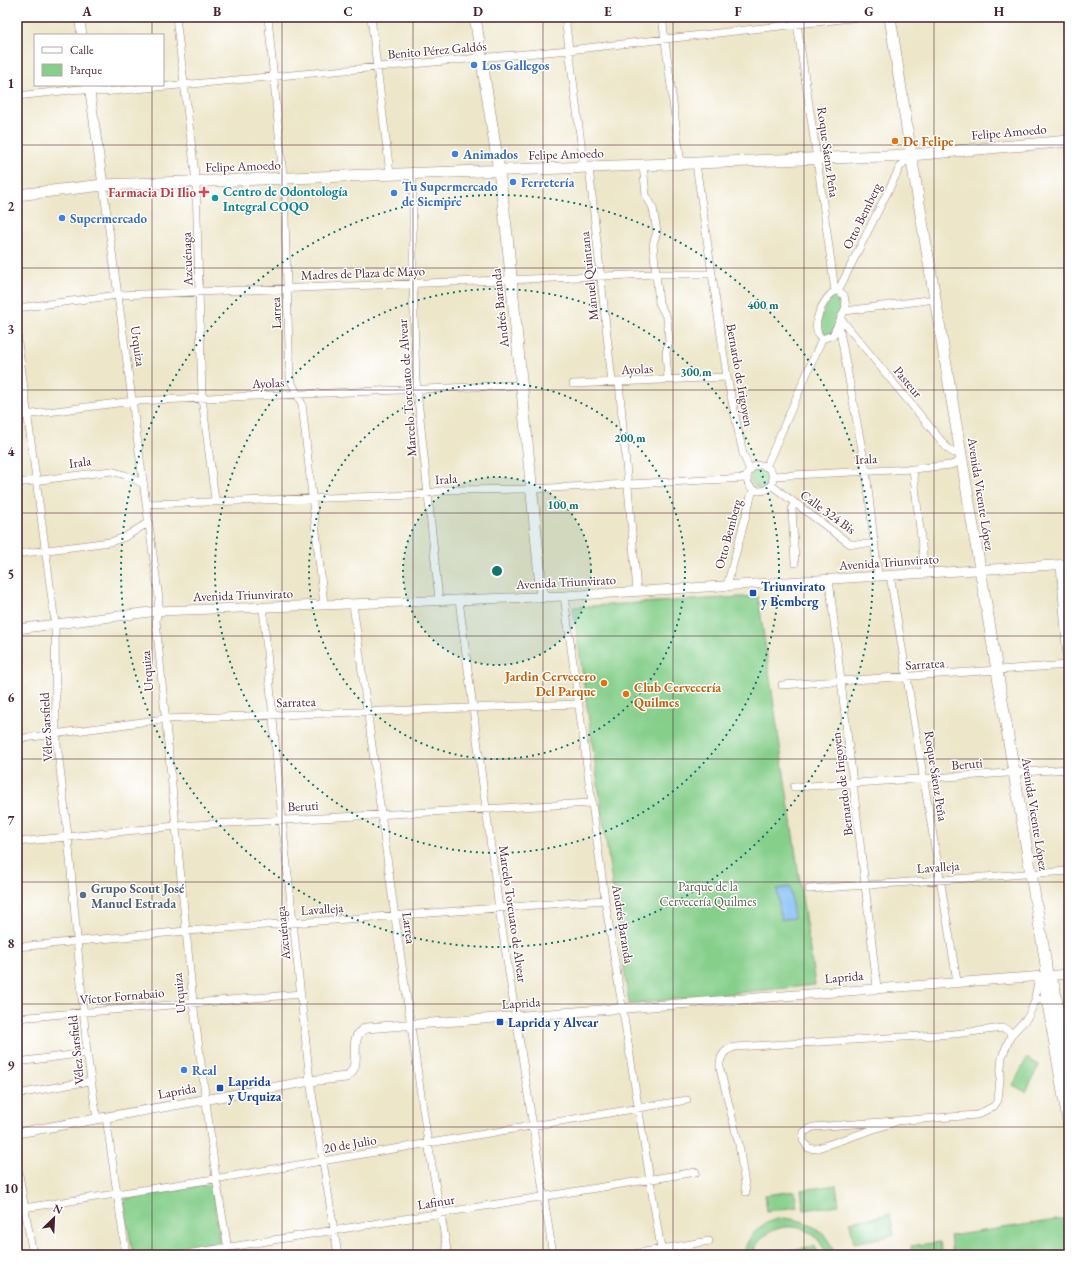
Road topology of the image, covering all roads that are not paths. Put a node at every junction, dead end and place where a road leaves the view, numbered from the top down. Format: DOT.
graph roads {
  1 [pos="79,17"];
  2 [pos="176,17"];
  3 [pos="268,17"];
  4 [pos="371,17"];
  5 [pos="475,17"];
  6 [pos="565,17"];
  7 [pos="662,17"];
  8 [pos="860,17"];
  9 [pos="890,17"];
  10 [pos="796,20"];
  11 [pos="82,34"];
  12 [pos="664,39"];
  13 [pos="569,50"];
  14 [pos="482,58"];
  15 [pos="378,68"];
  16 [pos="273,77"];
  17 [pos="184,84"];
  18 [pos="164,86"];
  19 [pos="164,86"];
  20 [pos="89,88"];
  21 [pos="17,96"];
  22 [pos="1069,141"];
  23 [pos="911,155"];
  24 [pos="818,159"];
  25 [pos="696,164"];
  26 [pos="643,165"];
  27 [pos="681,165"];
  28 [pos="586,167"];
  29 [pos="499,171"];
  30 [pos="390,174"];
  31 [pos="413,174"];
  32 [pos="283,178"];
  33 [pos="196,182"];
  34 [pos="103,185"];
  35 [pos="17,195"];
  36 [pos="656,274"];
  37 [pos="711,274"];
  38 [pos="601,276"];
  39 [pos="511,280"];
  40 [pos="413,283"];
  41 [pos="287,288"];
  42 [pos="200,291"];
  43 [pos="836,291"];
  44 [pos="118,295"];
  45 [pos="935,299"];
  46 [pos="17,308"];
  47 [pos="845,311"];
  48 [pos="840,323"];
  49 [pos="17,335"];
  50 [pos="822,339"];
  51 [pos="727,377"];
  52 [pos="668,379"];
  53 [pos="616,382"];
  54 [pos="573,384"];
  55 [pos="521,385"];
  56 [pos="417,389"];
  57 [pos="297,394"];
  58 [pos="202,398"];
  59 [pos="132,401"];
  60 [pos="27,415"];
  61 [pos="17,416"];
  62 [pos="960,457"];
  63 [pos="766,467"];
  64 [pos="913,468"];
  65 [pos="750,470"];
  66 [pos="866,471"];
  67 [pos="772,476"];
  68 [pos="747,478"];
  69 [pos="37,480"];
  70 [pos="17,483"];
  71 [pos="627,483"];
  72 [pos="144,484"];
  73 [pos="771,485"];
  74 [pos="530,489"];
  75 [pos="753,490"];
  76 [pos="427,492"];
  77 [pos="313,499"];
  78 [pos="215,500"];
  79 [pos="794,502"];
  80 [pos="147,504"];
  81 [pos="148,522"];
  82 [pos="875,544"];
  83 [pos="45,550"];
  84 [pos="17,554"];
  85 [pos="795,563"];
  86 [pos="1064,564"];
  87 [pos="979,569"];
  88 [pos="925,572"];
  89 [pos="890,575"];
  90 [pos="878,576"];
  91 [pos="829,579"];
  92 [pos="727,586"];
  93 [pos="637,591"];
  94 [pos="564,596"];
  95 [pos="542,597"];
  96 [pos="439,600"];
  97 [pos="459,600"];
  98 [pos="352,604"];
  99 [pos="324,605"];
  100 [pos="263,608"];
  101 [pos="158,611"];
  102 [pos="55,624"];
  103 [pos="17,629"];
  104 [pos="1068,665"];
  105 [pos="997,671"];
  106 [pos="907,677"];
  107 [pos="841,682"];
  108 [pos="782,685"];
  109 [pos="1069,687"];
  110 [pos="578,704"];
  111 [pos="474,707"];
  112 [pos="368,711"];
  113 [pos="273,715"];
  114 [pos="164,719"];
  115 [pos="56,735"];
  116 [pos="17,740"];
  117 [pos="1069,769"];
  118 [pos="1014,772"];
  119 [pos="924,780"];
  120 [pos="854,784"];
  121 [pos="794,787"];
  122 [pos="591,803"];
  123 [pos="486,810"];
  124 [pos="382,814"];
  125 [pos="282,819"];
  126 [pos="176,826"];
  127 [pos="68,836"];
  128 [pos="17,842"];
  129 [pos="1069,871"];
  130 [pos="1030,874"];
  131 [pos="940,879"];
  132 [pos="866,884"];
  133 [pos="809,889"];
  134 [pos="605,900"];
  135 [pos="499,909"];
  136 [pos="395,917"];
  137 [pos="294,923"];
  138 [pos="186,931"];
  139 [pos="77,942"];
  140 [pos="17,947"];
  141 [pos="1069,974"];
  142 [pos="1043,976"];
  143 [pos="957,981"];
  144 [pos="877,987"];
  145 [pos="301,994"];
  146 [pos="1046,998"];
  147 [pos="1035,1001"];
  148 [pos="193,1002"];
  149 [pos="622,1008"];
  150 [pos="84,1012"];
  151 [pos="515,1016"];
  152 [pos="17,1018"];
  153 [pos="412,1024"];
  154 [pos="1011,1035"];
  155 [pos="87,1053"];
  156 [pos="17,1062"];
  157 [pos="1069,1074"];
  158 [pos="310,1081"];
  159 [pos="90,1082"];
  160 [pos="17,1094"];
  161 [pos="204,1099"];
  162 [pos="687,1100"];
  163 [pos="638,1110"];
  164 [pos="1068,1111"];
  165 [pos="101,1118"];
  166 [pos="898,1121"];
  167 [pos="532,1127"];
  168 [pos="1069,1128"];
  169 [pos="17,1133"];
  170 [pos="428,1143"];
  171 [pos="323,1160"];
  172 [pos="17,1163"];
  173 [pos="696,1172"];
  174 [pos="216,1178"];
  175 [pos="650,1180"];
  176 [pos="746,1192"];
  177 [pos="117,1194"];
  178 [pos="543,1196"];
  179 [pos="26,1207"];
  180 [pos="17,1209"];
  181 [pos="441,1213"];
  182 [pos="334,1231"];
  183 [pos="709,1241"];
  184 [pos="228,1251"];
  185 [pos="662,1252"];
  186 [pos="33,1255"];
  187 [pos="126,1255"];
  188 [pos="180,1255"];
  189 [pos="338,1255"];
  190 [pos="448,1255"];
  191 [pos="553,1255"];
  192 [pos="627,1255"];
  1 -- 11 [label="street"];
  2 -- 17 [label="street, Azcuénaga"];
  3 -- 16 [label="street, Larrea"];
  4 -- 15 [label="street"];
  5 -- 14 [label="main road, Andrés Baranda"];
  6 -- 13 [label="street, Manuel Quintana"];
  7 -- 12 [label="street"];
  8 -- 10 [label="street, Benito Pérez Galdós"];
  9 -- 23 [label="main road, Avenida Vicente López"];
  10 -- 12 [label="street, Benito Pérez Galdós"];
  10 -- 24 [label="street, Roque Sáenz Peña"];
  12 -- 13 [label="street, Benito Pérez Galdós"];
  12 -- 27 [label="street"];
  13 -- 14 [label="street, Benito Pérez Galdós"];
  13 -- 28 [label="street, Manuel Quintana"];
  14 -- 15 [label="street, Benito Pérez Galdós"];
  14 -- 29 [label="main road, Andrés Baranda"];
  15 -- 16 [label="street, Benito Pérez Galdós"];
  15 -- 30 [label="street"];
  16 -- 17 [label="street, Benito Pérez Galdós"];
  16 -- 32 [label="street, Larrea"];
  17 -- 19 [label="street, Benito Pérez Galdós"];
  17 -- 33 [label="street, Azcuénaga"];
  18 -- 20 [label="street, Benito Pérez Galdós"];
  20 -- 21 [label="street, Benito Pérez Galdós"];
  20 -- 34 [label="street, Urquiza"];
  22 -- 23 [label="main road, Felipe Amoedo"];
  23 -- 24 [label="main road, Felipe Amoedo"];
  23 -- 43 [label="street, Otto Bemberg"];
  23 -- 45 [label="main road, Avenida Vicente López"];
  24 -- 25 [label="main road, Felipe Amoedo"];
  24 -- 43 [label="street, Roque Sáenz Peña"];
  25 -- 27 [label="main road, Felipe Amoedo"];
  25 -- 37 [label="street, Bernardo de Irigoyen"];
  26 -- 27 [label="main road, Felipe Amoedo"];
  26 -- 28 [label="main road, Felipe Amoedo"];
  26 -- 36 [label="street"];
  28 -- 29 [label="main road, Felipe Amoedo"];
  28 -- 38 [label="street, Manuel Quintana"];
  29 -- 31 [label="main road, Felipe Amoedo"];
  29 -- 39 [label="main road, Andrés Baranda"];
  30 -- 31 [label="main road, Felipe Amoedo"];
  30 -- 32 [label="main road, Felipe Amoedo"];
  31 -- 40 [label="street, Marcelo Torcuato de Alvear"];
  32 -- 33 [label="main road, Felipe Amoedo"];
  32 -- 41 [label="street, Larrea"];
  33 -- 34 [label="main road, Felipe Amoedo"];
  33 -- 42 [label="street, Azcuénaga"];
  34 -- 35 [label="main road, Felipe Amoedo"];
  34 -- 44 [label="street, Urquiza"];
  36 -- 37 [label="street, Madres de Plaza de Mayo"];
  36 -- 38 [label="street, Madres de Plaza de Mayo"];
  36 -- 52 [label="street"];
  37 -- 51 [label="street, Bernardo de Irigoyen"];
  38 -- 39 [label="street, Madres de Plaza de Mayo"];
  38 -- 53 [label="street, Manuel Quintana"];
  39 -- 40 [label="street, Madres de Plaza de Mayo"];
  39 -- 55 [label="main road, Andrés Baranda"];
  40 -- 41 [label="street, Madres de Plaza de Mayo"];
  40 -- 56 [label="street, Marcelo Torcuato de Alvear"];
  41 -- 42 [label="street, Madres de Plaza de Mayo"];
  41 -- 57 [label="street, Larrea"];
  42 -- 44 [label="street, Madres de Plaza de Mayo"];
  42 -- 58 [label="street, Azcuénaga"];
  43 -- 47 [label="street, Roque Sáenz Peña"];
  43 -- 50 [label="street, Otto Bemberg"];
  44 -- 46 [label="street, Madres de Plaza de Mayo"];
  44 -- 59 [label="street, Urquiza"];
  45 -- 47 [label="street"];
  45 -- 62 [label="main road, Avenida Vicente López"];
  47 -- 48 [label="street"];
  48 -- 50 [label="street"];
  48 -- 62 [label="street, Pasteur"];
  48 -- 66 [label="street"];
  49 -- 60 [label="street, Vélez Sarsfield"];
  50 -- 63 [label="street"];
  51 -- 52 [label="street, Ayolas"];
  51 -- 65 [label="street, Bernardo de Irigoyen"];
  52 -- 53 [label="street, Ayolas"];
  53 -- 54 [label="street, Ayolas"];
  53 -- 71 [label="street, Manuel Quintana"];
  55 -- 56 [label="street, Ayolas"];
  55 -- 74 [label="main road, Andrés Baranda"];
  56 -- 57 [label="street, Ayolas"];
  56 -- 76 [label="street, Marcelo Torcuato de Alvear"];
  57 -- 58 [label="street, Ayolas"];
  57 -- 77 [label="street, Larrea"];
  58 -- 59 [label="street, Ayolas"];
  58 -- 78 [label="street, Azcuénaga"];
  59 -- 60 [label="street, Ayolas"];
  59 -- 72 [label="street, Urquiza"];
  60 -- 61 [label="street, Ayolas"];
  60 -- 69 [label="street, Vélez Sarsfield"];
  62 -- 64 [label="street, Irala"];
  62 -- 87 [label="main road, Avenida Vicente López"];
  63 -- 65 [label="street"];
  63 -- 67 [label="street"];
  64 -- 66 [label="street, Irala"];
  64 -- 88 [label="street"];
  65 -- 68 [label="street"];
  66 -- 67 [label="street, Irala"];
  66 -- 82 [label="street"];
  67 -- 73 [label="street"];
  68 -- 71 [label="street, Irala"];
  68 -- 75 [label="street"];
  69 -- 70 [label="street, Irala"];
  69 -- 72 [label="street, Irala"];
  69 -- 83 [label="street, Vélez Sarsfield"];
  71 -- 74 [label="street, Irala"];
  71 -- 93 [label="street, Manuel Quintana"];
  72 -- 80 [label="street, Urquiza"];
  73 -- 75 [label="street"];
  73 -- 79 [label="street, Calle 324 Bis"];
  74 -- 76 [label="street, Irala"];
  74 -- 95 [label="main road, Andrés Baranda"];
  75 -- 92 [label="street, Otto Bemberg"];
  76 -- 77 [label="street, Irala"];
  76 -- 96 [label="street, Marcelo Torcuato de Alvear"];
  77 -- 78 [label="street, Irala"];
  77 -- 99 [label="street, Larrea"];
  78 -- 80 [label="street, Irala"];
  79 -- 82 [label="street, Calle 324 Bis"];
  79 -- 85 [label="street"];
  80 -- 81 [label="street, Urquiza"];
  81 -- 83 [label="street"];
  81 -- 101 [label="street, Urquiza"];
  82 -- 90 [label="street"];
  83 -- 84 [label="street"];
  83 -- 102 [label="street, Vélez Sarsfield"];
  86 -- 87 [label="street, Avenida Triunvirato"];
  86 -- 104 [label="street"];
  87 -- 88 [label="street, Avenida Triunvirato"];
  87 -- 105 [label="main road, Avenida Vicente López"];
  88 -- 89 [label="street, Avenida Triunvirato"];
  89 -- 90 [label="street, Avenida Triunvirato"];
  89 -- 106 [label="street, Roque Sáenz Peña"];
  90 -- 91 [label="street, Avenida Triunvirato"];
  91 -- 92 [label="street, Avenida Triunvirato"];
  91 -- 107 [label="street, Bernardo de Irigoyen"];
  92 -- 93 [label="street, Avenida Triunvirato"];
  93 -- 94 [label="street, Avenida Triunvirato"];
  94 -- 95 [label="street, Avenida Triunvirato"];
  94 -- 110 [label="street, Andrés Baranda"];
  95 -- 97 [label="street, Avenida Triunvirato"];
  96 -- 97 [label="street, Avenida Triunvirato"];
  96 -- 98 [label="street, Avenida Triunvirato"];
  97 -- 111 [label="street, Marcelo Torcuato de Alvear"];
  98 -- 99 [label="street, Avenida Triunvirato"];
  98 -- 112 [label="street, Larrea"];
  99 -- 100 [label="street, Avenida Triunvirato"];
  100 -- 101 [label="street, Avenida Triunvirato"];
  100 -- 113 [label="street, Azcuénaga"];
  101 -- 102 [label="street, Avenida Triunvirato"];
  101 -- 114 [label="street, Urquiza"];
  102 -- 103 [label="street, Avenida Triunvirato"];
  102 -- 115 [label="street, Vélez Sarsfield"];
  104 -- 105 [label="street, Sarratea"];
  104 -- 109 [label="street"];
  105 -- 106 [label="street, Sarratea"];
  105 -- 118 [label="main road, Avenida Vicente López"];
  106 -- 107 [label="street, Sarratea"];
  106 -- 119 [label="street, Roque Sáenz Peña"];
  107 -- 108 [label="street, Sarratea"];
  107 -- 120 [label="street, Bernardo de Irigoyen"];
  110 -- 111 [label="street, Sarratea"];
  110 -- 122 [label="street, Andrés Baranda"];
  111 -- 112 [label="street, Sarratea"];
  111 -- 123 [label="street, Marcelo Torcuato de Alvear"];
  112 -- 113 [label="street, Sarratea"];
  112 -- 124 [label="street, Larrea"];
  113 -- 114 [label="street, Sarratea"];
  113 -- 125 [label="street, Azcuénaga"];
  114 -- 115 [label="street, Sarratea"];
  114 -- 126 [label="street, Urquiza"];
  115 -- 116 [label="street, Sarratea"];
  115 -- 127 [label="street, Vélez Sarsfield"];
  117 -- 118 [label="street, Beruti"];
  118 -- 119 [label="street, Beruti"];
  118 -- 130 [label="main road, Avenida Vicente López"];
  119 -- 120 [label="street, Beruti"];
  119 -- 131 [label="street, Roque Sáenz Peña"];
  120 -- 121 [label="street, Beruti"];
  120 -- 132 [label="street, Bernardo de Irigoyen"];
  122 -- 123 [label="street, Beruti"];
  122 -- 134 [label="street, Andrés Baranda"];
  123 -- 124 [label="street, Beruti"];
  123 -- 135 [label="street, Marcelo Torcuato de Alvear"];
  124 -- 125 [label="street, Beruti"];
  124 -- 136 [label="street, Larrea"];
  125 -- 126 [label="street, Beruti"];
  125 -- 137 [label="street, Azcuénaga"];
  126 -- 127 [label="street, Beruti"];
  126 -- 138 [label="street, Urquiza"];
  127 -- 128 [label="street, Beruti"];
  127 -- 139 [label="street, Vélez Sarsfield"];
  129 -- 130 [label="street, Lavalleja"];
  130 -- 131 [label="street, Lavalleja"];
  130 -- 142 [label="main road, Avenida Vicente López"];
  131 -- 132 [label="street, Lavalleja"];
  131 -- 143 [label="street, Roque Sáenz Peña"];
  132 -- 133 [label="street, Lavalleja"];
  132 -- 144 [label="street, Bernardo de Irigoyen"];
  134 -- 135 [label="street, Lavalleja"];
  134 -- 149 [label="street, Andrés Baranda"];
  135 -- 136 [label="street, Lavalleja"];
  135 -- 151 [label="street, Marcelo Torcuato de Alvear"];
  136 -- 137 [label="street, Lavalleja"];
  136 -- 153 [label="street, Larrea"];
  137 -- 138 [label="street, Lavalleja"];
  137 -- 145 [label="street, Azcuénaga"];
  138 -- 139 [label="street, Lavalleja"];
  138 -- 148 [label="street, Urquiza"];
  139 -- 140 [label="street, Lavalleja"];
  139 -- 150 [label="street, Vélez Sarsfield"];
  141 -- 142 [label="street, Laprida"];
  142 -- 143 [label="street, Laprida"];
  142 -- 146 [label="main road"];
  142 -- 147 [label="street"];
  142 -- 157 [label="main road"];
  143 -- 144 [label="street, Laprida"];
  144 -- 149 [label="street, Laprida"];
  145 -- 148 [label="street, Víctor Fornabaio"];
  145 -- 158 [label="street, Azcuénaga"];
  146 -- 147 [label="street"];
  146 -- 164 [label="main road"];
  147 -- 154 [label="street"];
  148 -- 150 [label="street, Víctor Fornabaio"];
  148 -- 161 [label="street, Urquiza"];
  149 -- 151 [label="street, Laprida"];
  149 -- 163 [label="street, Andrés Baranda"];
  150 -- 152 [label="street, Víctor Fornabaio"];
  150 -- 155 [label="street, Vélez Sarsfield"];
  151 -- 153 [label="street, Laprida"];
  151 -- 167 [label="street, Marcelo Torcuato de Alvear"];
  153 -- 158 [label="street, Laprida"];
  153 -- 170 [label="street, Larrea"];
  154 -- 166 [label="street"];
  154 -- 176 [label="street"];
  155 -- 156 [label="street"];
  155 -- 159 [label="street, Vélez Sarsfield"];
  158 -- 161 [label="street, Laprida"];
  158 -- 171 [label="street, Azcuénaga"];
  159 -- 160 [label="street"];
  159 -- 165 [label="street, Vélez Sarsfield"];
  161 -- 165 [label="street, Laprida"];
  161 -- 174 [label="street, Urquiza"];
  162 -- 163 [label="street, 20 de Julio"];
  163 -- 167 [label="street, 20 de Julio"];
  163 -- 175 [label="street, Andrés Baranda"];
  164 -- 168 [label="main road"];
  165 -- 169 [label="street, Laprida"];
  165 -- 177 [label="street, Vélez Sarsfield"];
  166 -- 166 [label="street"];
  167 -- 170 [label="street, 20 de Julio"];
  167 -- 178 [label="street, Marcelo Torcuato de Alvear"];
  170 -- 171 [label="street, 20 de Julio"];
  170 -- 181 [label="street, Larrea"];
  171 -- 174 [label="street, 20 de Julio"];
  171 -- 182 [label="street, Azcuénaga"];
  172 -- 179 [label="street"];
  173 -- 175 [label="street, Lafinur"];
  174 -- 177 [label="street, 20 de Julio"];
  174 -- 184 [label="street, Urquiza"];
  175 -- 178 [label="street, Lafinur"];
  175 -- 185 [label="street, Andrés Baranda"];
  177 -- 179 [label="street, 20 de Julio"];
  177 -- 187 [label="street, Vélez Sarsfield"];
  178 -- 181 [label="street, Lafinur"];
  178 -- 191 [label="street, Marcelo Torcuato de Alvear"];
  179 -- 180 [label="street, 20 de Julio"];
  179 -- 186 [label="street"];
  181 -- 182 [label="street, Lafinur"];
  181 -- 190 [label="street, Larrea"];
  182 -- 184 [label="street, Lafinur"];
  182 -- 189 [label="street, Azcuénaga"];
  183 -- 185 [label="street"];
  184 -- 188 [label="street, Lafinur"];
  185 -- 192 [label="street"];
}
